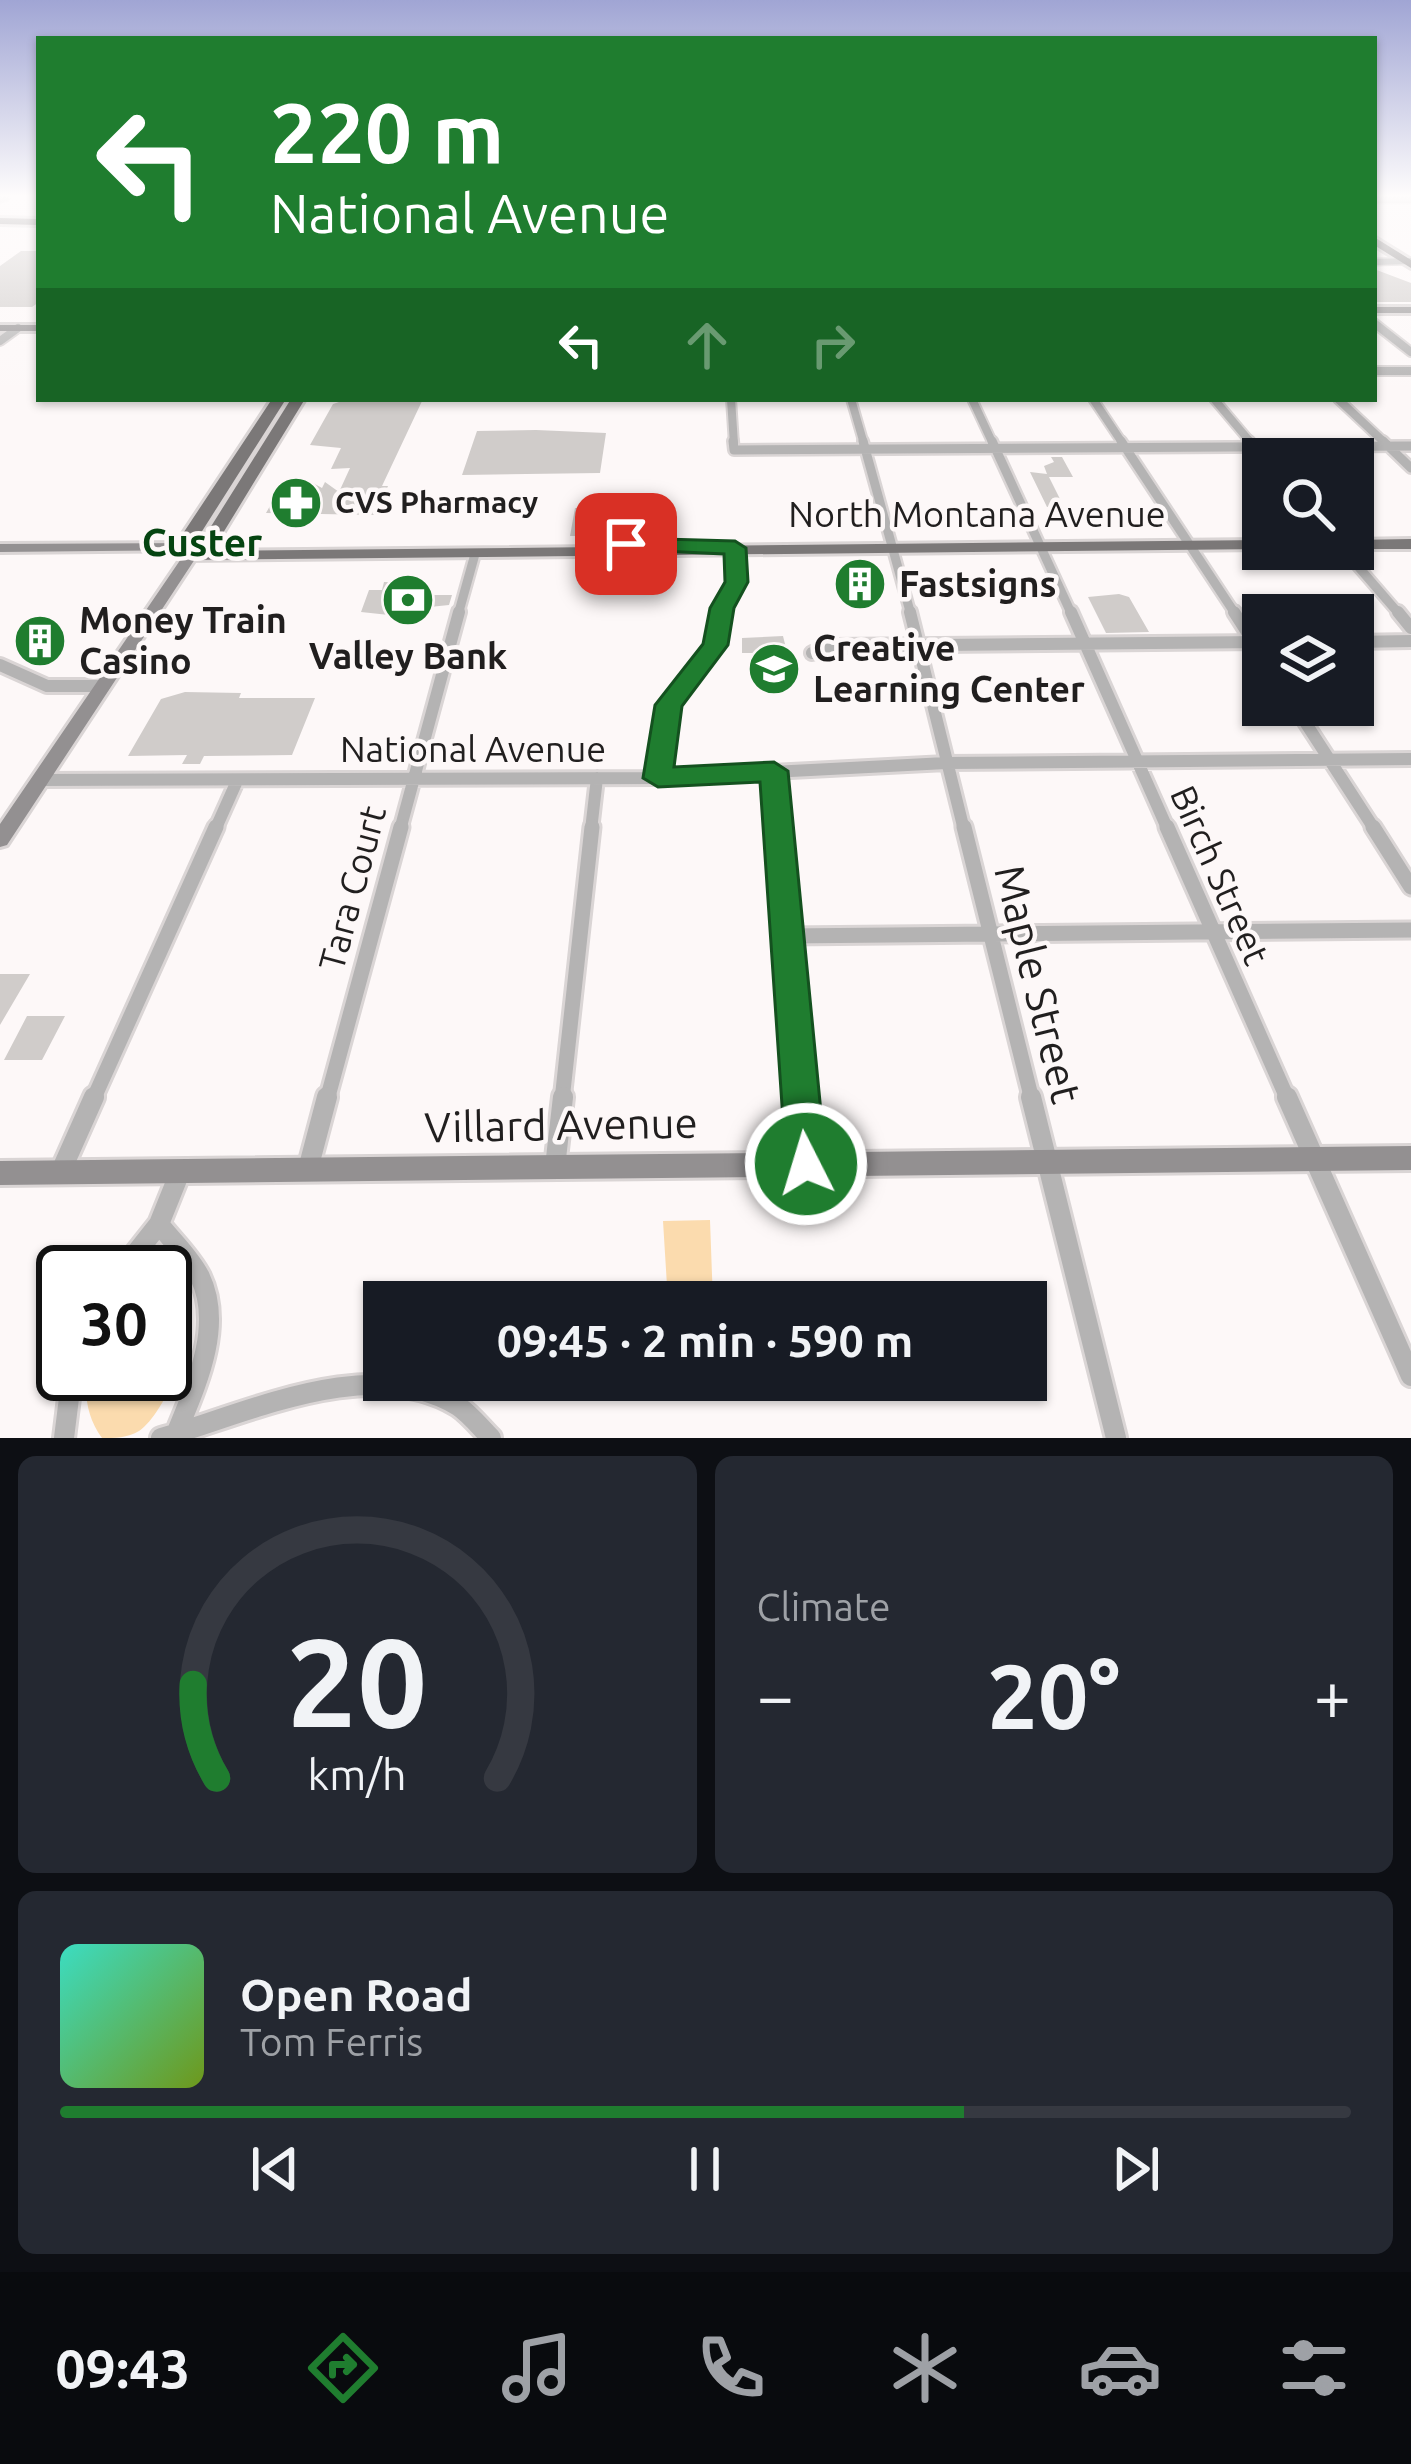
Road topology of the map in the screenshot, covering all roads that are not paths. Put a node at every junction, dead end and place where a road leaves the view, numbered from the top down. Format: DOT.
graph roads {
  1 [pos="1377,310"];
  2 [pos="1411,310"];
  3 [pos="1377,324"];
  4 [pos="0,328"];
  5 [pos="18,328"];
  6 [pos="36,328"];
  7 [pos="0,341"];
  8 [pos="1411,352"];
  9 [pos="1377,371"];
  10 [pos="1411,371"];
  11 [pos="277,402"];
  12 [pos="296,402"];
  13 [pos="730,402"];
  14 [pos="852,402"];
  15 [pos="973,402"];
  16 [pos="1095,402"];
  17 [pos="1216,402"];
  18 [pos="1341,402"];
  19 [pos="1246,438"];
  20 [pos="1374,446"];
  21 [pos="1387,446"];
  22 [pos="1411,446"];
  23 [pos="1124,447"];
  24 [pos="1242,447"];
  25 [pos="995,448"];
  26 [pos="865,449"];
  27 [pos="1411,468"];
  28 [pos="1411,544"];
  29 [pos="1242,545"];
  30 [pos="1374,545"];
  31 [pos="1190,546"];
  32 [pos="1042,547"];
  33 [pos="0,548"];
  34 [pos="691,548"];
  35 [pos="735,548"];
  36 [pos="894,548"];
  37 [pos="193,550"];
  38 [pos="475,554"];
  39 [pos="0,558"];
  40 [pos="1361,570"];
  41 [pos="1242,620"];
  42 [pos="1411,628"];
  43 [pos="1411,641"];
  44 [pos="1374,642"];
  45 [pos="1242,643"];
  46 [pos="1084,644"];
  47 [pos="916,645"];
  48 [pos="812,653"];
  49 [pos="0,665"];
  50 [pos="104,686"];
  51 [pos="1307,726"];
  52 [pos="1411,759"];
  53 [pos="1329,760"];
  54 [pos="1136,761"];
  55 [pos="946,763"];
  56 [pos="774,771"];
  57 [pos="597,778"];
  58 [pos="658,778"];
  59 [pos="40,780"];
  60 [pos="412,780"];
  61 [pos="237,781"];
  62 [pos="0,840"];
  63 [pos="1411,887"];
  64 [pos="1411,930"];
  65 [pos="1212,931"];
  66 [pos="988,934"];
  67 [pos="788,936"];
  68 [pos="1411,1158"];
  69 [pos="1314,1159"];
  70 [pos="1046,1162"];
  71 [pos="806,1164"];
  72 [pos="555,1167"];
  73 [pos="308,1169"];
  74 [pos="181,1170"];
  75 [pos="0,1172"];
  76 [pos="61,1172"];
  77 [pos="159,1224"];
  78 [pos="143,1245"];
  79 [pos="1411,1376"];
  80 [pos="69,1401"];
  81 [pos="169,1436"];
  82 [pos="64,1438"];
  83 [pos="490,1438"];
  84 [pos="1116,1438"];
  1 -- 2 [label="street"];
  3 -- 8 [label="street"];
  4 -- 5 [label="street"];
  5 -- 6 [label="street"];
  5 -- 7 [label="street"];
  9 -- 10 [label="street"];
  11 -- 37 [label="main road"];
  12 -- 37 [label="main road"];
  13 -- 26 [label="street"];
  14 -- 26 [label="street, Maple Street"];
  15 -- 25 [label="street, Birch Street"];
  16 -- 23 [label="street"];
  17 -- 19 [label="street"];
  18 -- 21 [label="street"];
  20 -- 21 [label="street"];
  21 -- 22 [label="street"];
  21 -- 27 [label="street"];
  23 -- 24 [label="street"];
  23 -- 25 [label="street"];
  23 -- 31 [label="street"];
  25 -- 26 [label="street"];
  25 -- 32 [label="street, Birch Street"];
  26 -- 36 [label="street, Maple Street"];
  28 -- 30 [label="main road"];
  29 -- 31 [label="main road, North Montana Avenue"];
  31 -- 32 [label="main road, North Montana Avenue"];
  31 -- 41 [label="street"];
  32 -- 36 [label="main road, North Montana Avenue"];
  32 -- 46 [label="street, Birch Street"];
  33 -- 37 [label="street, North Montana Avenue"];
  34 -- 35 [label="main road, North Montana Avenue"];
  34 -- 37 [label="main road, North Montana Avenue"];
  34 -- 38 [label="main road, North Montana Avenue"];
  35 -- 36 [label="main road, North Montana Avenue"];
  35 -- 58 [label="street"];
  36 -- 47 [label="street, Maple Street"];
  37 -- 38 [label="main road, North Montana Avenue"];
  37 -- 39 [label="street, North Montana Avenue"];
  37 -- 50 [label="street"];
  38 -- 60 [label="street, Tara Court"];
  40 -- 42 [label="street"];
  43 -- 44 [label="street"];
  45 -- 46 [label="street"];
  46 -- 47 [label="street"];
  46 -- 54 [label="street, Birch Street"];
  47 -- 48 [label="street"];
  47 -- 55 [label="street, Maple Street"];
  49 -- 50 [label="street"];
  50 -- 59 [label="street"];
  51 -- 53 [label="street"];
  52 -- 53 [label="street, National Avenue"];
  53 -- 54 [label="street, National Avenue"];
  53 -- 63 [label="street"];
  54 -- 55 [label="street, National Avenue"];
  54 -- 65 [label="street, Birch Street"];
  55 -- 56 [label="street, National Avenue"];
  55 -- 66 [label="street, Maple Street"];
  56 -- 58 [label="street, National Avenue"];
  56 -- 67 [label="street"];
  57 -- 58 [label="street, National Avenue"];
  57 -- 60 [label="street, National Avenue"];
  57 -- 72 [label="street"];
  59 -- 61 [label="street, National Avenue"];
  59 -- 62 [label="street"];
  60 -- 61 [label="street, National Avenue"];
  60 -- 73 [label="street, Tara Court"];
  61 -- 76 [label="street"];
  64 -- 65 [label="street"];
  65 -- 66 [label="street"];
  65 -- 69 [label="street, Birch Street"];
  66 -- 67 [label="street"];
  66 -- 70 [label="street, Maple Street"];
  67 -- 71 [label="street"];
  68 -- 69 [label="street, Villard Avenue"];
  69 -- 70 [label="street, Villard Avenue"];
  69 -- 79 [label="street, Birch Street"];
  70 -- 71 [label="street, Villard Avenue"];
  70 -- 84 [label="street, Maple Street"];
  71 -- 72 [label="street, Villard Avenue"];
  72 -- 73 [label="street, Villard Avenue"];
  73 -- 74 [label="street, Villard Avenue"];
  74 -- 76 [label="street, Villard Avenue"];
  74 -- 77 [label="street"];
  75 -- 76 [label="street, Villard Avenue"];
  77 -- 78 [label="street"];
  77 -- 81 [label="street"];
  80 -- 82 [label="street"];
  81 -- 83 [label="street"];
}
